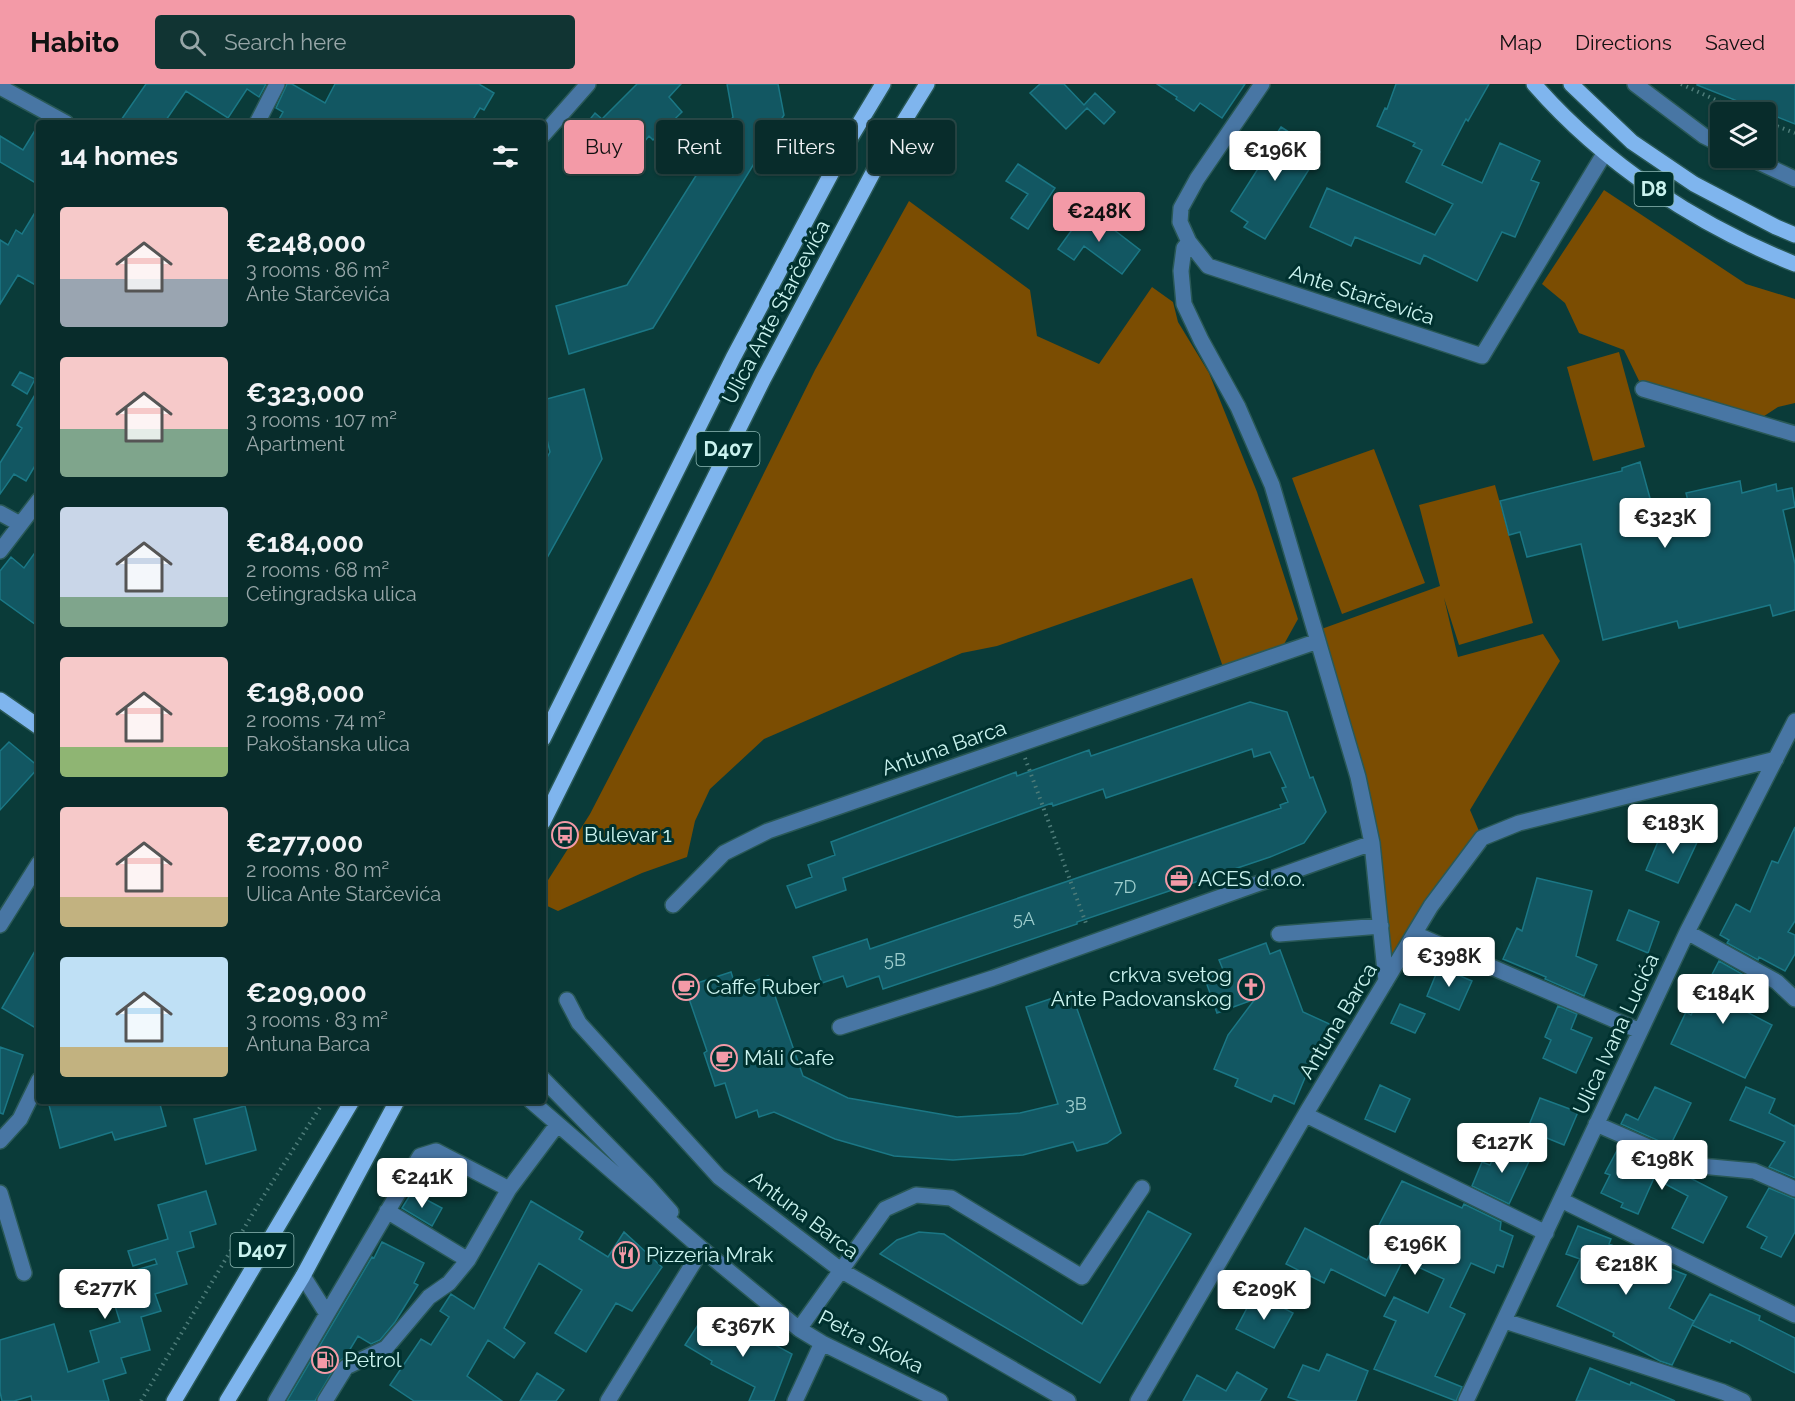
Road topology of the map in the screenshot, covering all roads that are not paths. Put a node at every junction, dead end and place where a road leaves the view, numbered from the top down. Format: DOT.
graph roads {
  1 [pos="277,84"];
  2 [pos="588,84"];
  3 [pos="883,84"];
  4 [pos="927,84"];
  5 [pos="1262,84"];
  6 [pos="1534,84"];
  7 [pos="1571,84"];
  8 [pos="1635,84"];
  9 [pos="0,87"];
  10 [pos="60,120"];
  11 [pos="259,120"];
  12 [pos="546,132"];
  13 [pos="1710,139"];
  14 [pos="1604,154"];
  15 [pos="1771,168"];
  16 [pos="1795,179"];
  17 [pos="1795,235"];
  18 [pos="1189,242"];
  19 [pos="1795,264"];
  20 [pos="1643,389"];
  21 [pos="1795,434"];
  22 [pos="36,504"];
  23 [pos="0,513"];
  24 [pos="20,524"];
  25 [pos="0,551"];
  26 [pos="1318,641"];
  27 [pos="0,700"];
  28 [pos="1795,721"];
  29 [pos="36,725"];
  30 [pos="546,733"];
  31 [pos="1776,759"];
  32 [pos="546,816"];
  33 [pos="1372,843"];
  34 [pos="36,868"];
  35 [pos="672,905"];
  36 [pos="0,925"];
  37 [pos="1381,926"];
  38 [pos="1687,932"];
  39 [pos="1279,934"];
  40 [pos="1414,934"];
  41 [pos="1386,981"];
  42 [pos="1795,999"];
  43 [pos="567,1000"];
  44 [pos="840,1027"];
  45 [pos="1640,1031"];
  46 [pos="546,1082"];
  47 [pos="36,1086"];
  48 [pos="350,1104"];
  49 [pos="397,1104"];
  50 [pos="534,1104"];
  51 [pos="1306,1114"];
  52 [pos="1596,1124"];
  53 [pos="557,1125"];
  54 [pos="0,1141"];
  55 [pos="1142,1188"];
  56 [pos="509,1189"];
  57 [pos="1795,1189"];
  58 [pos="0,1193"];
  59 [pos="1561,1200"];
  60 [pos="387,1211"];
  61 [pos="1546,1233"];
  62 [pos="702,1249"];
  63 [pos="468,1260"];
  64 [pos="842,1271"];
  65 [pos="24,1273"];
  66 [pos="303,1276"];
  67 [pos="327,1314"];
  68 [pos="1795,1315"];
  69 [pos="1505,1321"];
  70 [pos="799,1329"];
  71 [pos="822,1343"];
  72 [pos="174,1401"];
  73 [pos="227,1401"];
  74 [pos="276,1401"];
  75 [pos="326,1401"];
  76 [pos="608,1401"];
  77 [pos="795,1401"];
  78 [pos="940,1401"];
  79 [pos="1068,1401"];
  80 [pos="1138,1401"];
  81 [pos="1466,1401"];
  82 [pos="1743,1401"];
  1 -- 11 [label="street"];
  2 -- 12 [label="street"];
  3 -- 30 [label="main road, Ulica Ante Starčevića / D407"];
  4 -- 32 [label="main road, Ulica Ante Starčevića / D407"];
  5 -- 18 [label="street, Ante Starčevića"];
  6 -- 14 [label="main road, D8"];
  7 -- 17 [label="main road, D8"];
  8 -- 13 [label="street"];
  9 -- 10 [label="street"];
  14 -- 18 [label="street, Ante Starčevića"];
  14 -- 19 [label="main road, D8"];
  15 -- 16 [label="street"];
  18 -- 26 [label="street"];
  20 -- 21 [label="street"];
  22 -- 24 [label="street"];
  23 -- 24 [label="street"];
  24 -- 25 [label="street"];
  26 -- 33 [label="street"];
  26 -- 35 [label="street, Antuna Barca"];
  27 -- 29 [label="main road"];
  28 -- 31 [label="street, Ulica Ivana Lucića"];
  31 -- 38 [label="street, Ulica Ivana Lucića"];
  31 -- 40 [label="street, Antuna Barca"];
  33 -- 37 [label="street"];
  33 -- 44 [label="street"];
  34 -- 36 [label="street"];
  37 -- 39 [label="street"];
  37 -- 41 [label="street"];
  38 -- 42 [label="street"];
  38 -- 45 [label="street, Ulica Ivana Lucića"];
  40 -- 41 [label="street, Antuna Barca"];
  40 -- 45 [label="street"];
  41 -- 51 [label="street, Antuna Barca"];
  43 -- 64 [label="street, Antuna Barca"];
  45 -- 52 [label="street, Ulica Ivana Lucića"];
  46 -- 62 [label="street, Petra Skoka"];
  47 -- 54 [label="street"];
  48 -- 72 [label="main road, D407"];
  49 -- 66 [label="main road, D407"];
  50 -- 53 [label="street, Petra Skoka"];
  51 -- 61 [label="street"];
  51 -- 80 [label="street, Antuna Barca"];
  52 -- 57 [label="street"];
  52 -- 59 [label="street, Ulica Ivana Lucića"];
  53 -- 56 [label="street"];
  53 -- 62 [label="street, Petra Skoka"];
  55 -- 64 [label="street"];
  56 -- 60 [label="street"];
  56 -- 63 [label="street"];
  58 -- 65 [label="street"];
  59 -- 61 [label="street, Ulica Ivana Lucića"];
  59 -- 68 [label="street"];
  60 -- 63 [label="street"];
  60 -- 67 [label="street"];
  61 -- 69 [label="street, Ulica Ivana Lucića"];
  62 -- 70 [label="street, Petra Skoka"];
  62 -- 76 [label="street"];
  63 -- 75 [label="street"];
  64 -- 70 [label="street"];
  64 -- 79 [label="street, Antuna Barca"];
  66 -- 67 [label="street"];
  66 -- 73 [label="main road, D407"];
  67 -- 74 [label="street"];
  69 -- 81 [label="street, Ulica Ivana Lucića"];
  69 -- 82 [label="street"];
  70 -- 71 [label="street, Petra Skoka"];
  71 -- 77 [label="street"];
  71 -- 78 [label="street, Petra Skoka"];
}
